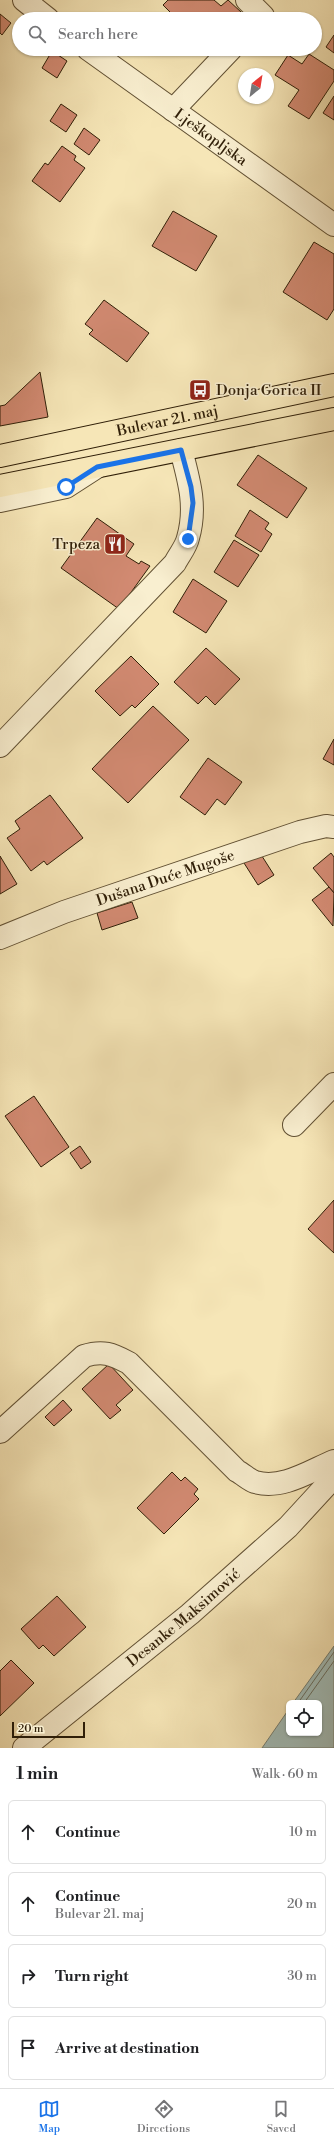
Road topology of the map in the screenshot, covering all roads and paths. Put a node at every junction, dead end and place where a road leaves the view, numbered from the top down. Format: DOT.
graph roads {
  1 [pos="24,0"];
  2 [pos="247,0"];
  3 [pos="39,12"];
  4 [pos="258,12"];
  5 [pos="98,56"];
  6 [pos="224,56"];
  7 [pos="173,110"];
  8 [pos="334,225"];
  9 [pos="334,385"];
  10 [pos="334,419"];
  11 [pos="181,450"];
  12 [pos="0,456"];
  13 [pos="97,467"];
  14 [pos="0,486"];
  15 [pos="0,501"];
  16 [pos="0,746"];
  17 [pos="334,827"];
  18 [pos="0,938"];
  19 [pos="334,1084"];
  20 [pos="294,1125"];
  21 [pos="0,1432"];
  22 [pos="334,1460"];
  23 [pos="334,1477"];
  24 [pos="24,1748"];
  1 -- 3 [label="street"];
  2 -- 4 [label="street"];
  5 -- 7 [label="street, Lješkopljska"];
  6 -- 7 [label="street"];
  7 -- 8 [label="street, Lješkopljska"];
  9 -- 12 [label="main road, Bulevar 21. maj"];
  10 -- 11 [label="main road, Bulevar 21. maj"];
  11 -- 13 [label="main road, Bulevar 21. maj"];
  11 -- 16 [label="street"];
  13 -- 14 [label="main road, Bulevar 21. maj"];
  13 -- 15 [label="street"];
  17 -- 18 [label="street, Dušana Duće Mugoše"];
  19 -- 20 [label="street"];
  21 -- 22 [label="street"];
  23 -- 24 [label="street, Desanke Maksimović"];
}
